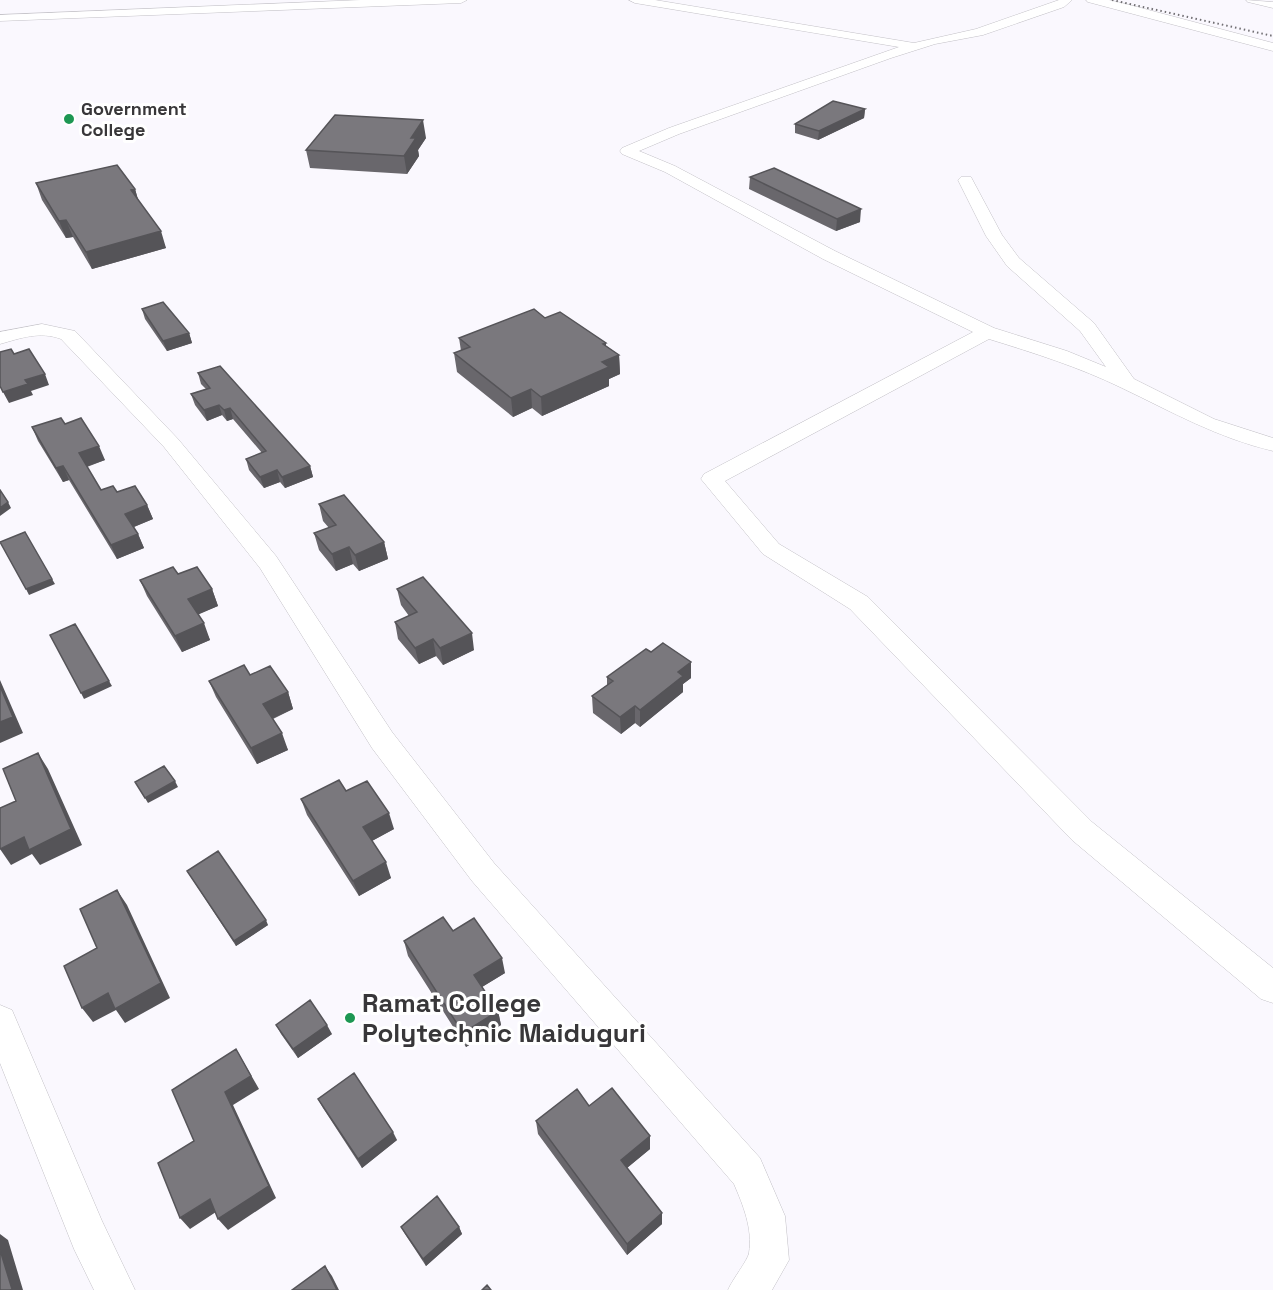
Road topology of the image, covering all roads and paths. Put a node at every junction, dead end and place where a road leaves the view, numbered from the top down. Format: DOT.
graph roads {
  1 [pos="461,0"];
  2 [pos="634,0"];
  3 [pos="1066,0"];
  4 [pos="1092,0"];
  5 [pos="1252,0"];
  6 [pos="1273,5"];
  7 [pos="0,18"];
  8 [pos="913,46"];
  9 [pos="1273,47"];
  10 [pos="966,180"];
  11 [pos="987,332"];
  12 [pos="0,338"];
  13 [pos="1127,383"];
  14 [pos="1273,445"];
  15 [pos="1273,988"];
  16 [pos="0,1021"];
  17 [pos="115,1290"];
  18 [pos="748,1290"];
  1 -- 7 [label="street"];
  2 -- 8 [label="street"];
  3 -- 8 [label="street"];
  4 -- 9 [label="street"];
  5 -- 6 [label="street"];
  8 -- 11 [label="street"];
  10 -- 13 [label="street"];
  11 -- 13 [label="street"];
  11 -- 15 [label="street"];
  12 -- 18 [label="street"];
  13 -- 14 [label="street"];
  16 -- 17 [label="street"];
}
